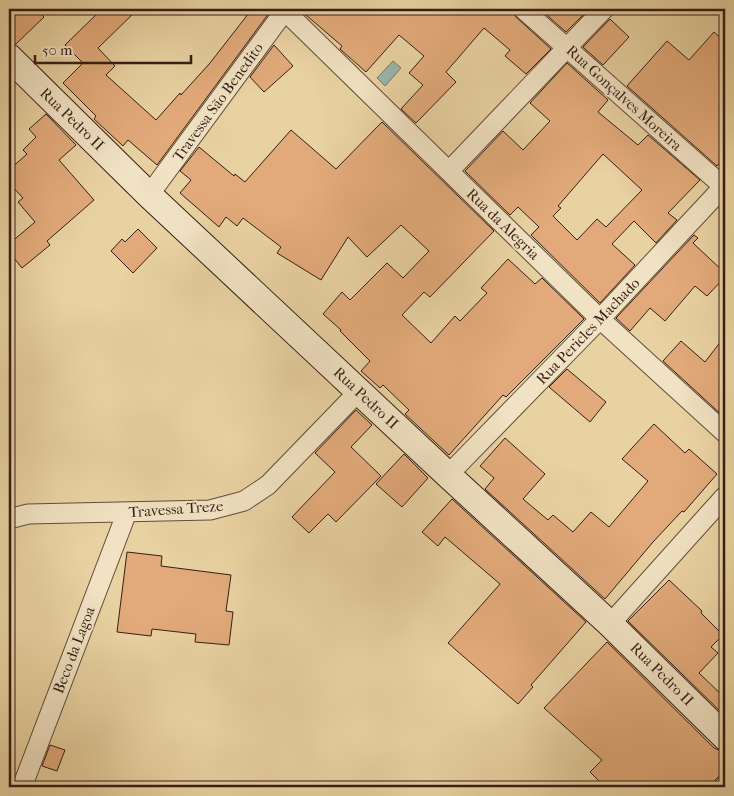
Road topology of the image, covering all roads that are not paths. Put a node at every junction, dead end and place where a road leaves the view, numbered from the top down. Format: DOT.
graph roads {
  1 [pos="523,9"];
  2 [pos="604,9"];
  3 [pos="286,10"];
  4 [pos="568,48"];
  5 [pos="9,57"];
  6 [pos="449,171"];
  7 [pos="725,187"];
  8 [pos="149,195"];
  9 [pos="600,319"];
  10 [pos="359,391"];
  11 [pos="725,433"];
  12 [pos="448,475"];
  13 [pos="725,496"];
  14 [pos="127,512"];
  15 [pos="9,519"];
  16 [pos="610,624"];
  17 [pos="725,737"];
  18 [pos="22,787"];
  1 -- 4 [label="street, Rua Gonçalves Moreira"];
  2 -- 4 [label="street"];
  3 -- 6 [label="street, Rua da Alegria"];
  3 -- 8 [label="street, Travessa São Benedito"];
  4 -- 6 [label="street"];
  4 -- 7 [label="street, Rua Gonçalves Moreira"];
  5 -- 8 [label="street, Rua Pedro II"];
  6 -- 9 [label="street, Rua da Alegria"];
  7 -- 9 [label="street, Rua Pericles Machado"];
  8 -- 10 [label="street, Rua Pedro II"];
  9 -- 11 [label="street, Rua da Alegria"];
  9 -- 12 [label="street, Rua Pericles Machado"];
  10 -- 12 [label="street, Rua Pedro II"];
  10 -- 14 [label="street, Travessa Treze"];
  12 -- 16 [label="street, Rua Pedro II"];
  13 -- 16 [label="street"];
  14 -- 15 [label="street, Travessa Treze"];
  14 -- 18 [label="street, Beco da Lagoa"];
  16 -- 17 [label="street, Rua Pedro II"];
}
